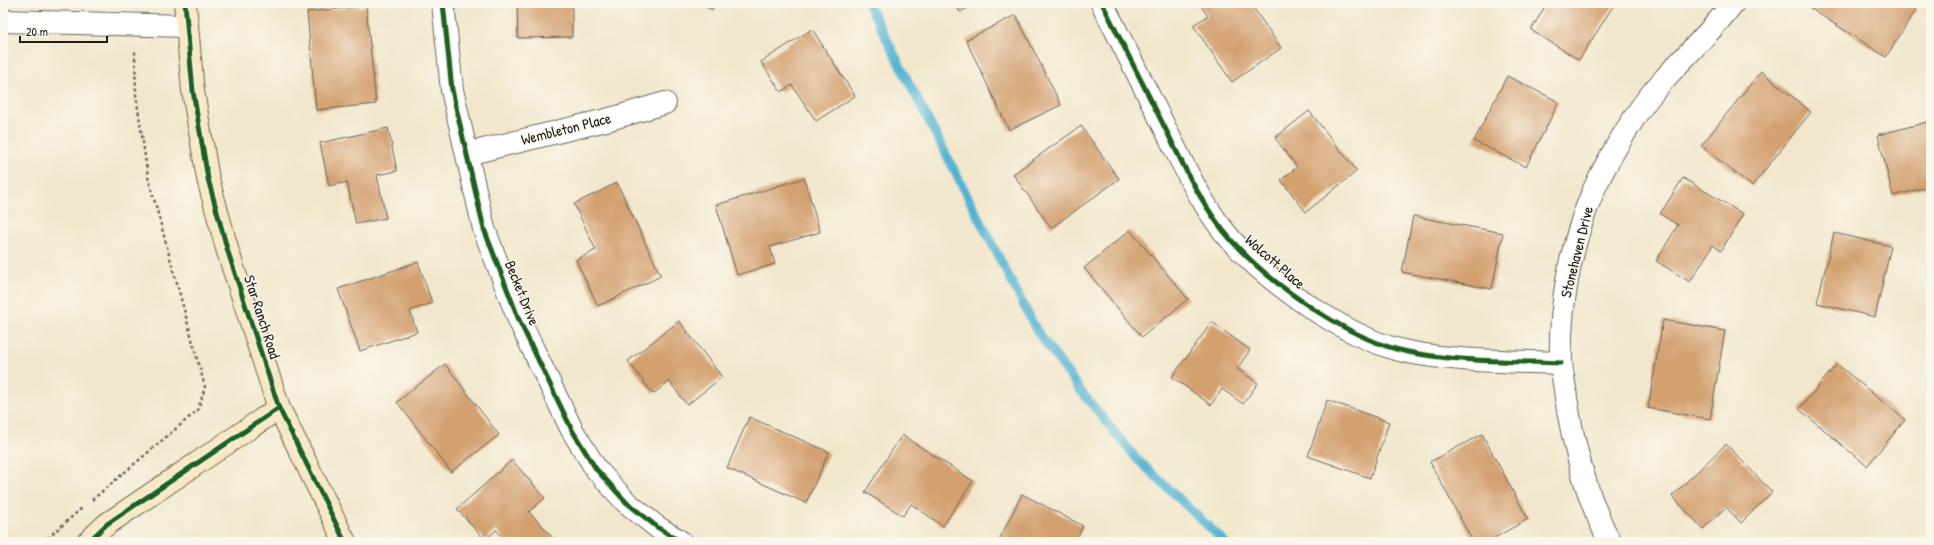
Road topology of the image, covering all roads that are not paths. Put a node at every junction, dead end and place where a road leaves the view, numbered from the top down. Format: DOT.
graph roads {
  1 [pos="185,3"];
  2 [pos="443,3"];
  3 [pos="1102,3"];
  4 [pos="1733,3"];
  5 [pos="3,21"];
  6 [pos="186,26"];
  7 [pos="665,103"];
  8 [pos="467,154"];
  9 [pos="1561,363"];
  10 [pos="279,408"];
  11 [pos="88,542"];
  12 [pos="345,542"];
  13 [pos="681,542"];
  14 [pos="1610,542"];
  1 -- 6 [label="street, Star Ranch Road"];
  2 -- 8 [label="street, Becket Drive"];
  3 -- 9 [label="street, Wolcott Place"];
  4 -- 9 [label="street, Stonehaven Drive"];
  5 -- 6 [label="street"];
  6 -- 10 [label="street, Star Ranch Road"];
  7 -- 8 [label="street, Wembleton Place"];
  8 -- 13 [label="street, Becket Drive"];
  9 -- 14 [label="street, Stonehaven Drive"];
  10 -- 11 [label="street"];
  10 -- 12 [label="street, Star Ranch Road"];
}
